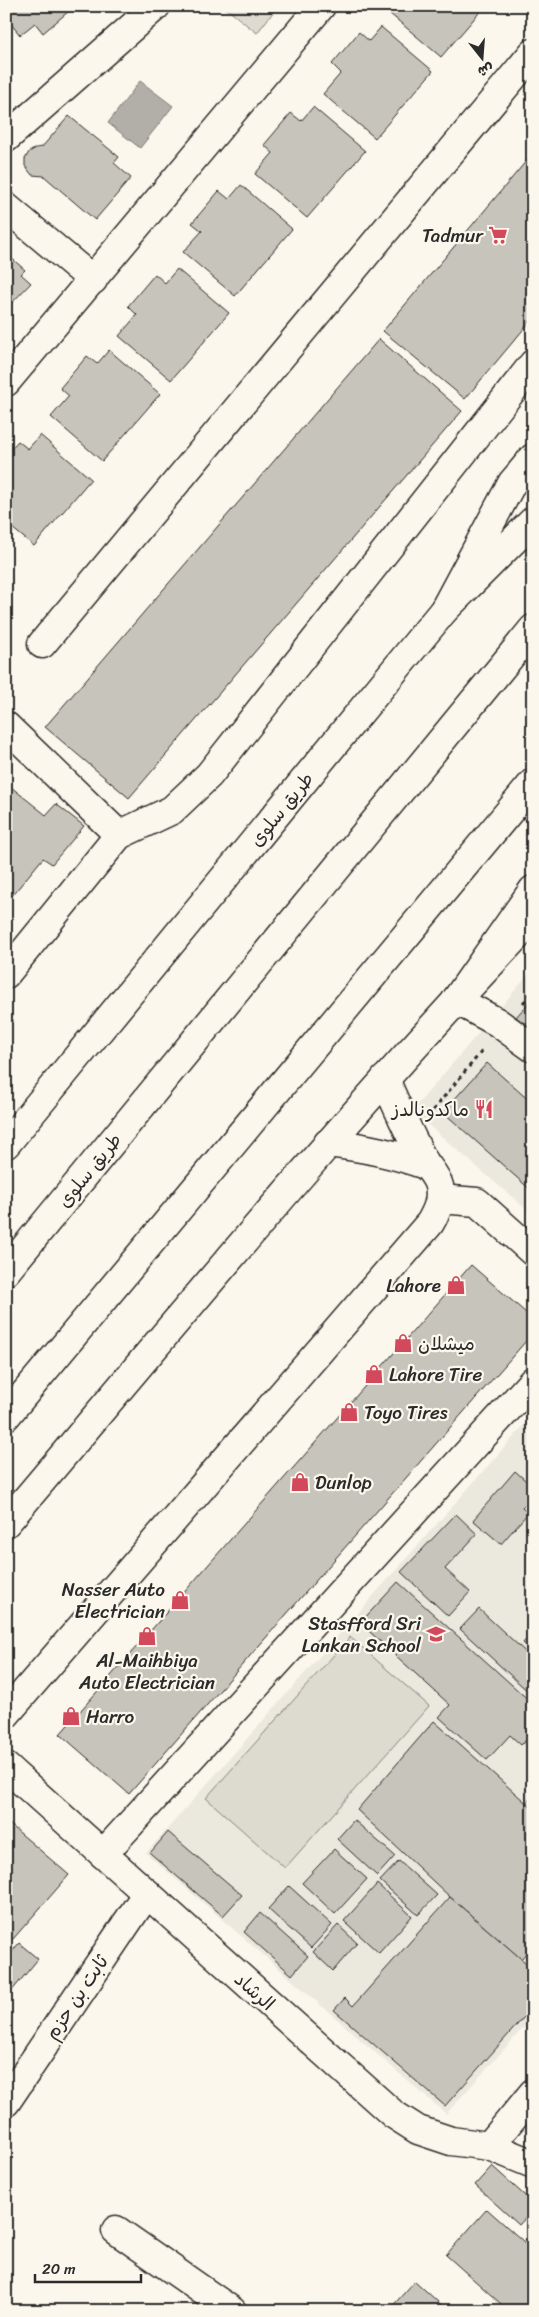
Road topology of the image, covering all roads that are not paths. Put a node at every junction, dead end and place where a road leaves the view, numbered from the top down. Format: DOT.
graph roads {
  1 [pos="156,6"];
  2 [pos="321,6"];
  3 [pos="533,53"];
  4 [pos="6,138"];
  5 [pos="6,207"];
  6 [pos="93,280"];
  7 [pos="533,364"];
  8 [pos="6,382"];
  9 [pos="533,458"];
  10 [pos="533,521"];
  11 [pos="444,610"];
  12 [pos="533,629"];
  13 [pos="42,644"];
  14 [pos="6,726"];
  15 [pos="533,783"];
  16 [pos="119,835"];
  17 [pos="533,890"];
  18 [pos="533,919"];
  19 [pos="6,974"];
  20 [pos="456,1000"];
  21 [pos="533,1048"];
  22 [pos="386,1078"];
  23 [pos="328,1143"];
  24 [pos="6,1144"];
  25 [pos="425,1165"];
  26 [pos="440,1199"];
  27 [pos="533,1252"];
  28 [pos="6,1271"];
  29 [pos="533,1381"];
  30 [pos="6,1416"];
  31 [pos="6,1523"];
  32 [pos="6,1714"];
  33 [pos="6,1767"];
  34 [pos="103,1854"];
  35 [pos="147,1893"];
  36 [pos="533,2093"];
  37 [pos="6,2102"];
  38 [pos="489,2146"];
  39 [pos="533,2164"];
  40 [pos="116,2230"];
  41 [pos="232,2311"];
  1 -- 4 [label="main road"];
  2 -- 6 [label="main road"];
  3 -- 13 [label="main road"];
  5 -- 6 [label="main road"];
  6 -- 8 [label="main road"];
  7 -- 16 [label="main road"];
  9 -- 11 [label="main road, طريق سلوى"];
  10 -- 11 [label="main road"];
  11 -- 24 [label="main road, طريق سلوى"];
  12 -- 28 [label="main road, طريق سلوى"];
  14 -- 16 [label="main road"];
  15 -- 30 [label="main road"];
  16 -- 19 [label="main road"];
  17 -- 20 [label="main road"];
  18 -- 20 [label="main road"];
  20 -- 21 [label="main road"];
  20 -- 22 [label="main road"];
  22 -- 23 [label="main road"];
  22 -- 25 [label="main road"];
  23 -- 25 [label="main road"];
  23 -- 31 [label="main road"];
  25 -- 26 [label="main road"];
  26 -- 27 [label="main road"];
  26 -- 32 [label="main road"];
  29 -- 34 [label="main road"];
  33 -- 34 [label="main road, الرشاد"];
  34 -- 35 [label="main road, الرشاد"];
  35 -- 37 [label="main road, ثابت بن حزم"];
  35 -- 38 [label="main road, الرشاد"];
  36 -- 38 [label="main road"];
  38 -- 39 [label="main road, الرشاد"];
  40 -- 41 [label="main road"];
}
